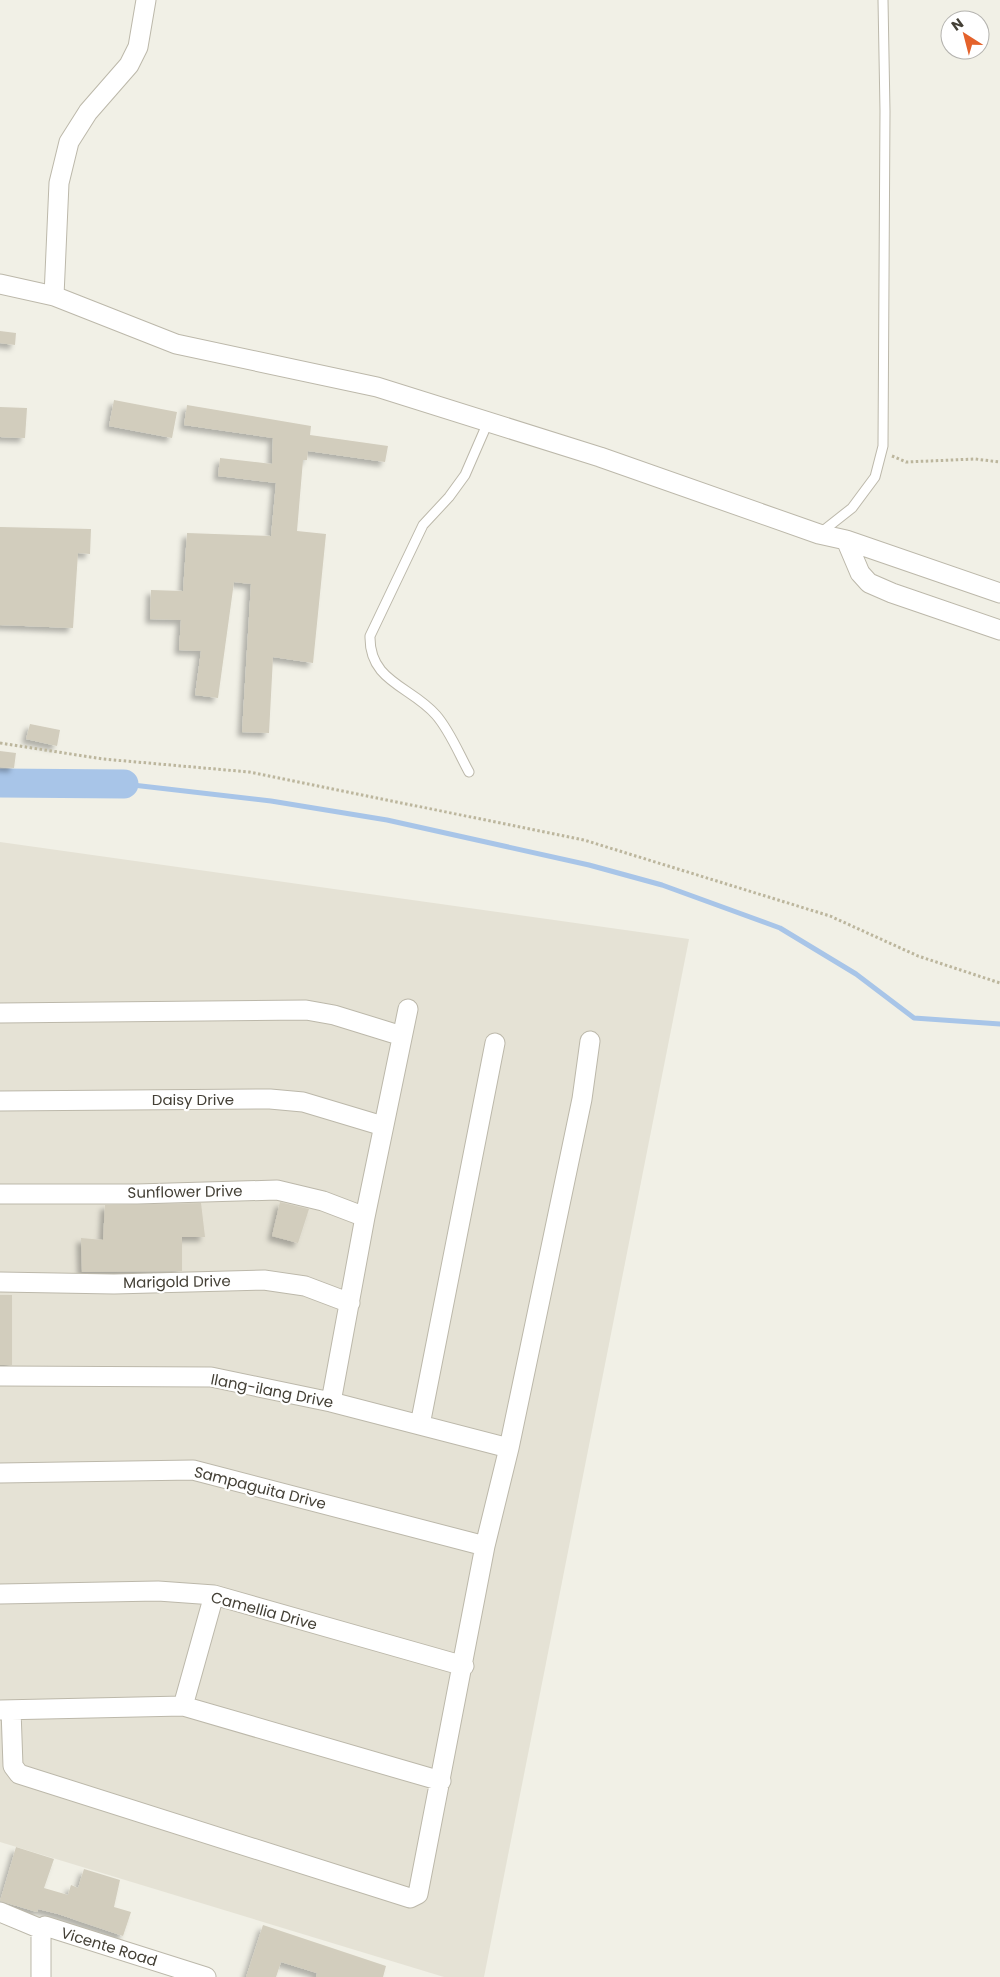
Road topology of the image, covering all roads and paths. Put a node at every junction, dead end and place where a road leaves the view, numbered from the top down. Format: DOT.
graph roads {
  1 [pos="146,0"];
  2 [pos="882,0"];
  3 [pos="0,284"];
  4 [pos="54,296"];
  5 [pos="488,422"];
  6 [pos="883,446"];
  7 [pos="1000,462"];
  8 [pos="818,534"];
  9 [pos="846,540"];
  10 [pos="1000,593"];
  11 [pos="1000,630"];
  12 [pos="0,744"];
  13 [pos="469,772"];
  14 [pos="1000,983"];
  15 [pos="408,1009"];
  16 [pos="0,1013"];
  17 [pos="402,1036"];
  18 [pos="590,1041"];
  19 [pos="495,1043"];
  20 [pos="0,1101"];
  21 [pos="383,1126"];
  22 [pos="0,1194"];
  23 [pos="365,1217"];
  24 [pos="0,1282"];
  25 [pos="350,1303"];
  26 [pos="0,1376"];
  27 [pos="331,1402"];
  28 [pos="420,1425"];
  29 [pos="509,1448"];
  30 [pos="0,1473"];
  31 [pos="486,1546"];
  32 [pos="0,1594"];
  33 [pos="214,1595"];
  34 [pos="464,1666"];
  35 [pos="183,1706"];
  36 [pos="6,1710"];
  37 [pos="441,1780"];
  38 [pos="0,1912"];
  39 [pos="41,1929"];
  40 [pos="41,1977"];
  41 [pos="206,1977"];
  1 -- 4 [label="street"];
  2 -- 6 [label="lane"];
  3 -- 4 [label="street"];
  4 -- 5 [label="street"];
  5 -- 8 [label="street"];
  5 -- 13 [label="lane"];
  6 -- 7 [label="path"];
  6 -- 8 [label="lane"];
  8 -- 9 [label="street"];
  9 -- 10 [label="street"];
  9 -- 11 [label="street"];
  12 -- 14 [label="path"];
  15 -- 17 [label="street"];
  16 -- 17 [label="street"];
  17 -- 21 [label="street"];
  18 -- 29 [label="street"];
  19 -- 28 [label="street"];
  20 -- 21 [label="street, Daisy Drive"];
  21 -- 23 [label="street"];
  22 -- 23 [label="street, Sunflower Drive"];
  23 -- 25 [label="street"];
  24 -- 25 [label="street, Marigold Drive"];
  25 -- 27 [label="street"];
  26 -- 27 [label="street, Ilang-ilang Drive"];
  27 -- 28 [label="street, Ilang-ilang Drive"];
  28 -- 29 [label="street, Ilang-ilang Drive"];
  29 -- 31 [label="street"];
  30 -- 31 [label="street, Sampaguita Drive"];
  31 -- 34 [label="street"];
  32 -- 33 [label="street, Camellia Drive"];
  33 -- 34 [label="street, Camellia Drive"];
  33 -- 35 [label="street"];
  34 -- 37 [label="street"];
  35 -- 36 [label="street"];
  35 -- 37 [label="street"];
  36 -- 37 [label="street"];
  38 -- 39 [label="street, Vicente Road"];
  39 -- 40 [label="street"];
  39 -- 41 [label="street, Vicente Road"];
}
